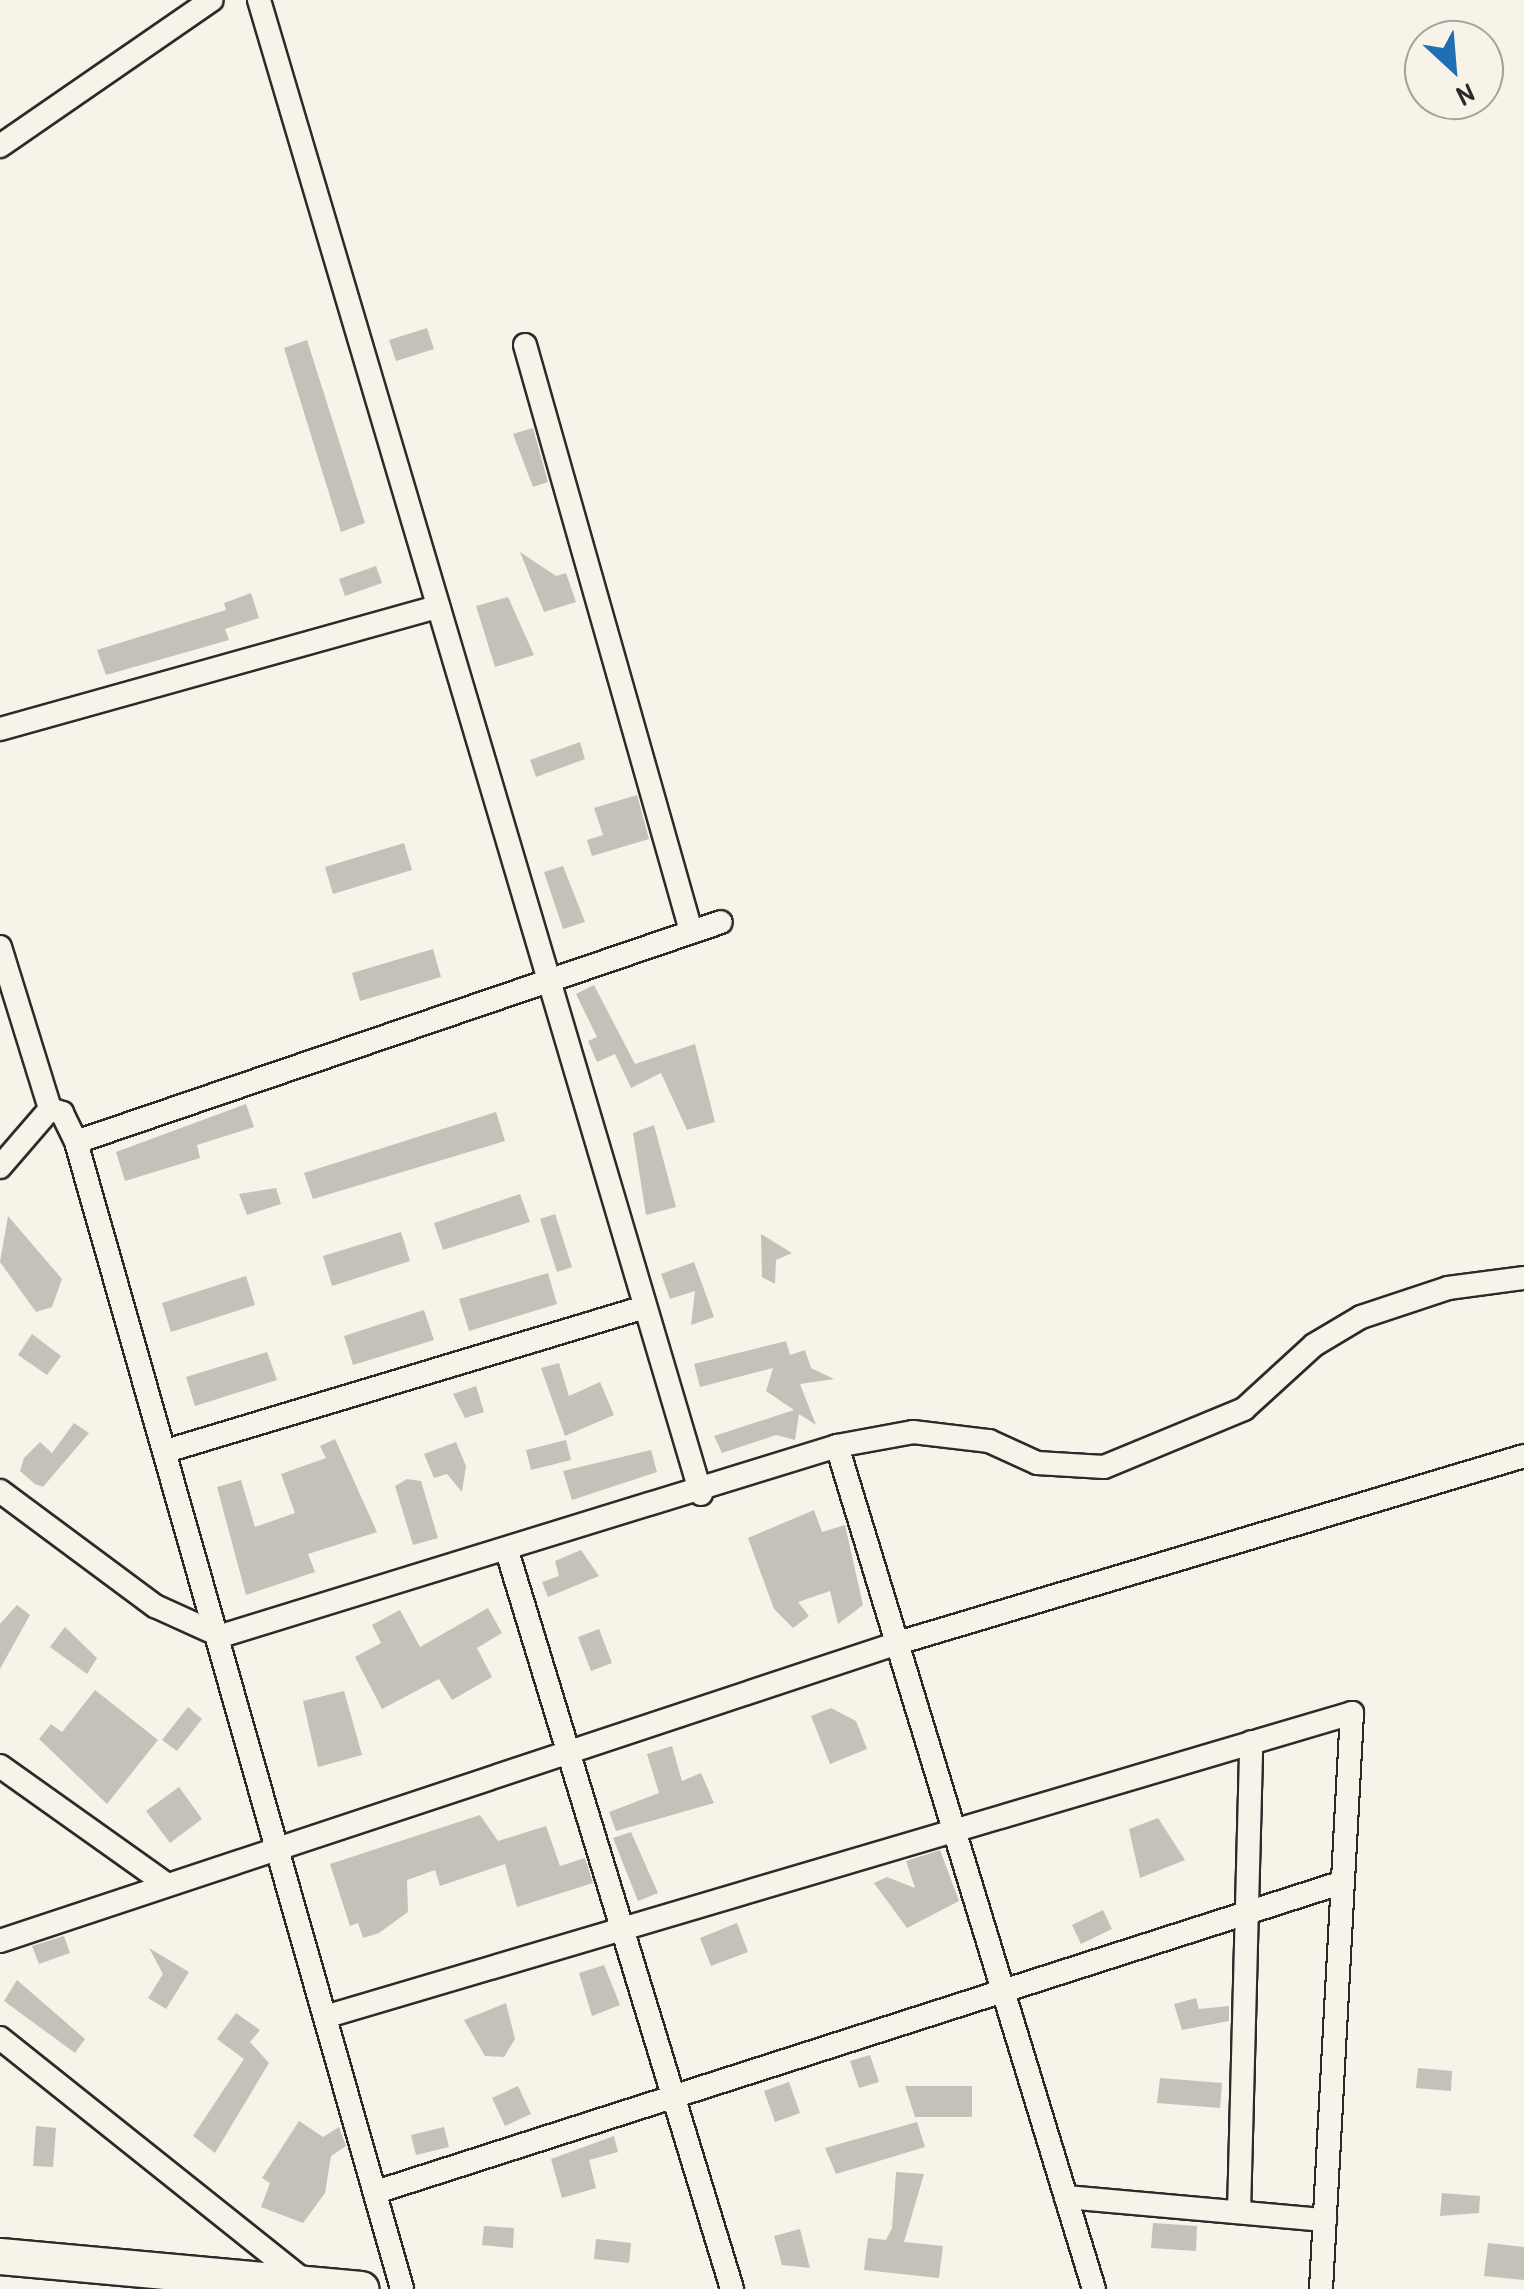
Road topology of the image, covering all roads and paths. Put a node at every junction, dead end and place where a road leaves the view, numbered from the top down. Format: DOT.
graph roads {
  1 [pos="212,0"];
  2 [pos="258,0"];
  3 [pos="0,146"];
  4 [pos="525,345"];
  5 [pos="438,607"];
  6 [pos="0,729"];
  7 [pos="721,922"];
  8 [pos="691,931"];
  9 [pos="0,947"];
  10 [pos="549,981"];
  11 [pos="5,983"];
  12 [pos="50,1109"];
  13 [pos="76,1142"];
  14 [pos="0,1167"];
  15 [pos="1524,1278"];
  16 [pos="645,1307"];
  17 [pos="837,1446"];
  18 [pos="166,1451"];
  19 [pos="1524,1456"];
  20 [pos="0,1491"];
  21 [pos="700,1494"];
  22 [pos="507,1551"];
  23 [pos="221,1636"];
  24 [pos="901,1642"];
  25 [pos="1251,1742"];
  26 [pos="569,1754"];
  27 [pos="0,1766"];
  28 [pos="958,1831"];
  29 [pos="282,1845"];
  30 [pos="1343,1882"];
  31 [pos="166,1884"];
  32 [pos="1247,1914"];
  33 [pos="622,1930"];
  34 [pos="0,1940"];
  35 [pos="1004,1985"];
  36 [pos="328,2016"];
  37 [pos="0,2038"];
  38 [pos="673,2094"];
  39 [pos="376,2192"];
  40 [pos="1066,2197"];
  41 [pos="1240,2212"];
  42 [pos="1325,2220"];
  43 [pos="0,2256"];
  44 [pos="115,2278"];
  45 [pos="307,2283"];
  46 [pos="360,2289"];
  47 [pos="402,2289"];
  48 [pos="732,2289"];
  49 [pos="1094,2289"];
  50 [pos="1322,2289"];
  1 -- 3 [label="street"];
  2 -- 5 [label="street"];
  4 -- 8 [label="street"];
  5 -- 6 [label="street"];
  5 -- 10 [label="street"];
  7 -- 8 [label="street"];
  8 -- 10 [label="street"];
  9 -- 11 [label="street"];
  10 -- 13 [label="street"];
  10 -- 16 [label="street"];
  11 -- 12 [label="street"];
  12 -- 13 [label="street"];
  12 -- 14 [label="street"];
  13 -- 18 [label="street"];
  15 -- 17 [label="street"];
  16 -- 18 [label="street"];
  16 -- 21 [label="street"];
  17 -- 21 [label="street"];
  17 -- 24 [label="street"];
  18 -- 23 [label="street"];
  19 -- 24 [label="street"];
  20 -- 23 [label="street"];
  21 -- 22 [label="street"];
  22 -- 23 [label="street"];
  22 -- 26 [label="street"];
  23 -- 29 [label="street"];
  24 -- 26 [label="street"];
  24 -- 28 [label="street"];
  25 -- 28 [label="street"];
  25 -- 30 [label="street"];
  25 -- 32 [label="street"];
  26 -- 29 [label="street"];
  26 -- 33 [label="street"];
  27 -- 31 [label="street"];
  28 -- 33 [label="street"];
  28 -- 35 [label="street"];
  29 -- 31 [label="street"];
  29 -- 36 [label="street"];
  30 -- 32 [label="street"];
  30 -- 42 [label="street"];
  31 -- 34 [label="street"];
  32 -- 35 [label="street"];
  32 -- 41 [label="street"];
  33 -- 36 [label="street"];
  33 -- 38 [label="street"];
  35 -- 38 [label="street"];
  35 -- 40 [label="street"];
  36 -- 39 [label="street"];
  37 -- 45 [label="street"];
  38 -- 39 [label="street"];
  38 -- 48 [label="street"];
  39 -- 47 [label="street"];
  40 -- 41 [label="street"];
  40 -- 49 [label="street"];
  41 -- 42 [label="street"];
  42 -- 50 [label="street"];
  43 -- 44 [label="main road"];
  44 -- 45 [label="main road"];
  45 -- 46 [label="main road"];
}
